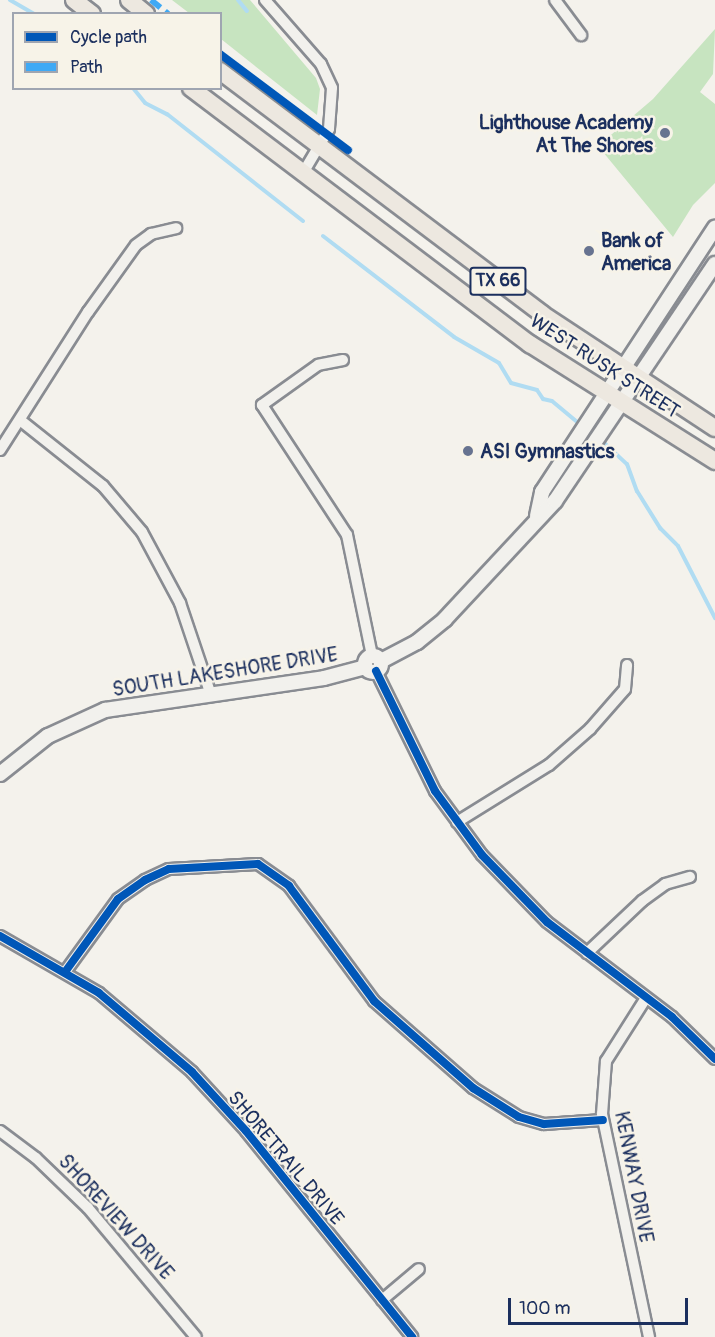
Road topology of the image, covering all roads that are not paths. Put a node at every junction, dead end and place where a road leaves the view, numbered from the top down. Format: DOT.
graph roads {
  1 [pos="74,0"];
  2 [pos="129,0"];
  3 [pos="265,0"];
  4 [pos="555,0"];
  5 [pos="89,12"];
  6 [pos="144,12"];
  7 [pos="581,35"];
  8 [pos="222,73"];
  9 [pos="194,90"];
  10 [pos="321,147"];
  11 [pos="303,173"];
  12 [pos="176,228"];
  13 [pos="715,228"];
  14 [pos="715,264"];
  15 [pos="344,360"];
  16 [pos="623,366"];
  17 [pos="639,377"];
  18 [pos="605,394"];
  19 [pos="621,404"];
  20 [pos="20,420"];
  21 [pos="715,428"];
  22 [pos="0,450"];
  23 [pos="715,461"];
  24 [pos="537,516"];
  25 [pos="374,664"];
  26 [pos="627,666"];
  27 [pos="211,694"];
  28 [pos="0,774"];
  29 [pos="458,822"];
  30 [pos="690,877"];
  31 [pos="0,936"];
  32 [pos="587,953"];
  33 [pos="65,972"];
  34 [pos="646,998"];
  35 [pos="715,1059"];
  36 [pos="603,1120"];
  37 [pos="0,1131"];
  38 [pos="419,1269"];
  39 [pos="382,1300"];
  40 [pos="196,1337"];
  41 [pos="412,1337"];
  42 [pos="649,1337"];
  1 -- 5 [label="main road"];
  2 -- 6 [label="main road"];
  3 -- 10 [label="street"];
  4 -- 7 [label="street"];
  8 -- 10 [label="main road, TX 66"];
  9 -- 11 [label="main road, TX 66"];
  10 -- 11 [label="street"];
  10 -- 16 [label="main road, TX 66"];
  11 -- 18 [label="main road, WEST RUSK STREET / TX 66"];
  12 -- 20 [label="street"];
  13 -- 16 [label="street, SOUTH LAKESHORE DRIVE"];
  14 -- 17 [label="street, SOUTH LAKESHORE DRIVE"];
  15 -- 25 [label="street"];
  16 -- 17 [label="main road, TX 66"];
  16 -- 18 [label="street, SOUTH LAKESHORE DRIVE"];
  17 -- 19 [label="street, SOUTH LAKESHORE DRIVE"];
  17 -- 21 [label="main road, WEST RUSK STREET / TX 66"];
  18 -- 19 [label="main road, WEST RUSK STREET / TX 66"];
  18 -- 24 [label="street, SOUTH LAKESHORE DRIVE"];
  19 -- 23 [label="main road, WEST RUSK STREET / TX 66"];
  19 -- 24 [label="street, SOUTH LAKESHORE DRIVE"];
  20 -- 22 [label="street"];
  20 -- 27 [label="street"];
  24 -- 25 [label="street, SOUTH LAKESHORE DRIVE"];
  25 -- 27 [label="street, SOUTH LAKESHORE DRIVE"];
  25 -- 29 [label="street"];
  26 -- 29 [label="street"];
  27 -- 28 [label="street, SOUTH LAKESHORE DRIVE"];
  29 -- 32 [label="street"];
  30 -- 32 [label="street"];
  31 -- 33 [label="street, SHORETRAIL DRIVE"];
  32 -- 34 [label="street"];
  33 -- 36 [label="street"];
  33 -- 39 [label="street, SHORETRAIL DRIVE"];
  34 -- 35 [label="street"];
  34 -- 36 [label="street, KENWAY DRIVE"];
  36 -- 42 [label="street, KENWAY DRIVE"];
  37 -- 40 [label="street, SHOREVIEW DRIVE"];
  38 -- 39 [label="street"];
  39 -- 41 [label="street, SHORETRAIL DRIVE"];
}
